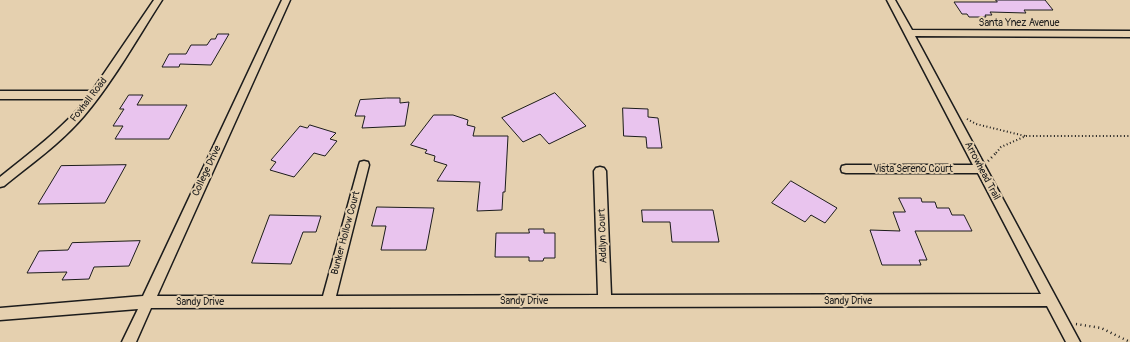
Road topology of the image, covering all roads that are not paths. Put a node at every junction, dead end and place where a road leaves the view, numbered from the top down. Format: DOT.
graph roads {
  1 [pos="158,0"];
  2 [pos="286,0"];
  3 [pos="892,0"];
  4 [pos="909,34"];
  5 [pos="1130,34"];
  6 [pos="0,95"];
  7 [pos="95,95"];
  8 [pos="364,165"];
  9 [pos="846,169"];
  10 [pos="981,169"];
  11 [pos="600,171"];
  12 [pos="0,183"];
  13 [pos="1049,300"];
  14 [pos="605,301"];
  15 [pos="147,302"];
  16 [pos="328,302"];
  17 [pos="0,314"];
  18 [pos="129,342"];
  19 [pos="1073,342"];
  1 -- 7 [label="street, Foxhall Road"];
  2 -- 15 [label="street, College Drive"];
  3 -- 4 [label="street, Arrowhead Trail"];
  4 -- 5 [label="street, Santa Ynez Avenue"];
  4 -- 10 [label="street, Arrowhead Trail"];
  6 -- 7 [label="street"];
  7 -- 12 [label="street, Foxhall Road"];
  8 -- 16 [label="street, Bunker Hollow Court"];
  9 -- 10 [label="street, Vista Sereno Court"];
  10 -- 13 [label="street, Arrowhead Trail"];
  11 -- 14 [label="street, Addlyn Court"];
  13 -- 14 [label="street, Sandy Drive"];
  13 -- 19 [label="street, Arrowhead Trail"];
  14 -- 16 [label="street, Sandy Drive"];
  15 -- 16 [label="street, Sandy Drive"];
  15 -- 17 [label="street, Sandy Drive"];
  15 -- 18 [label="street, College Drive"];
}
